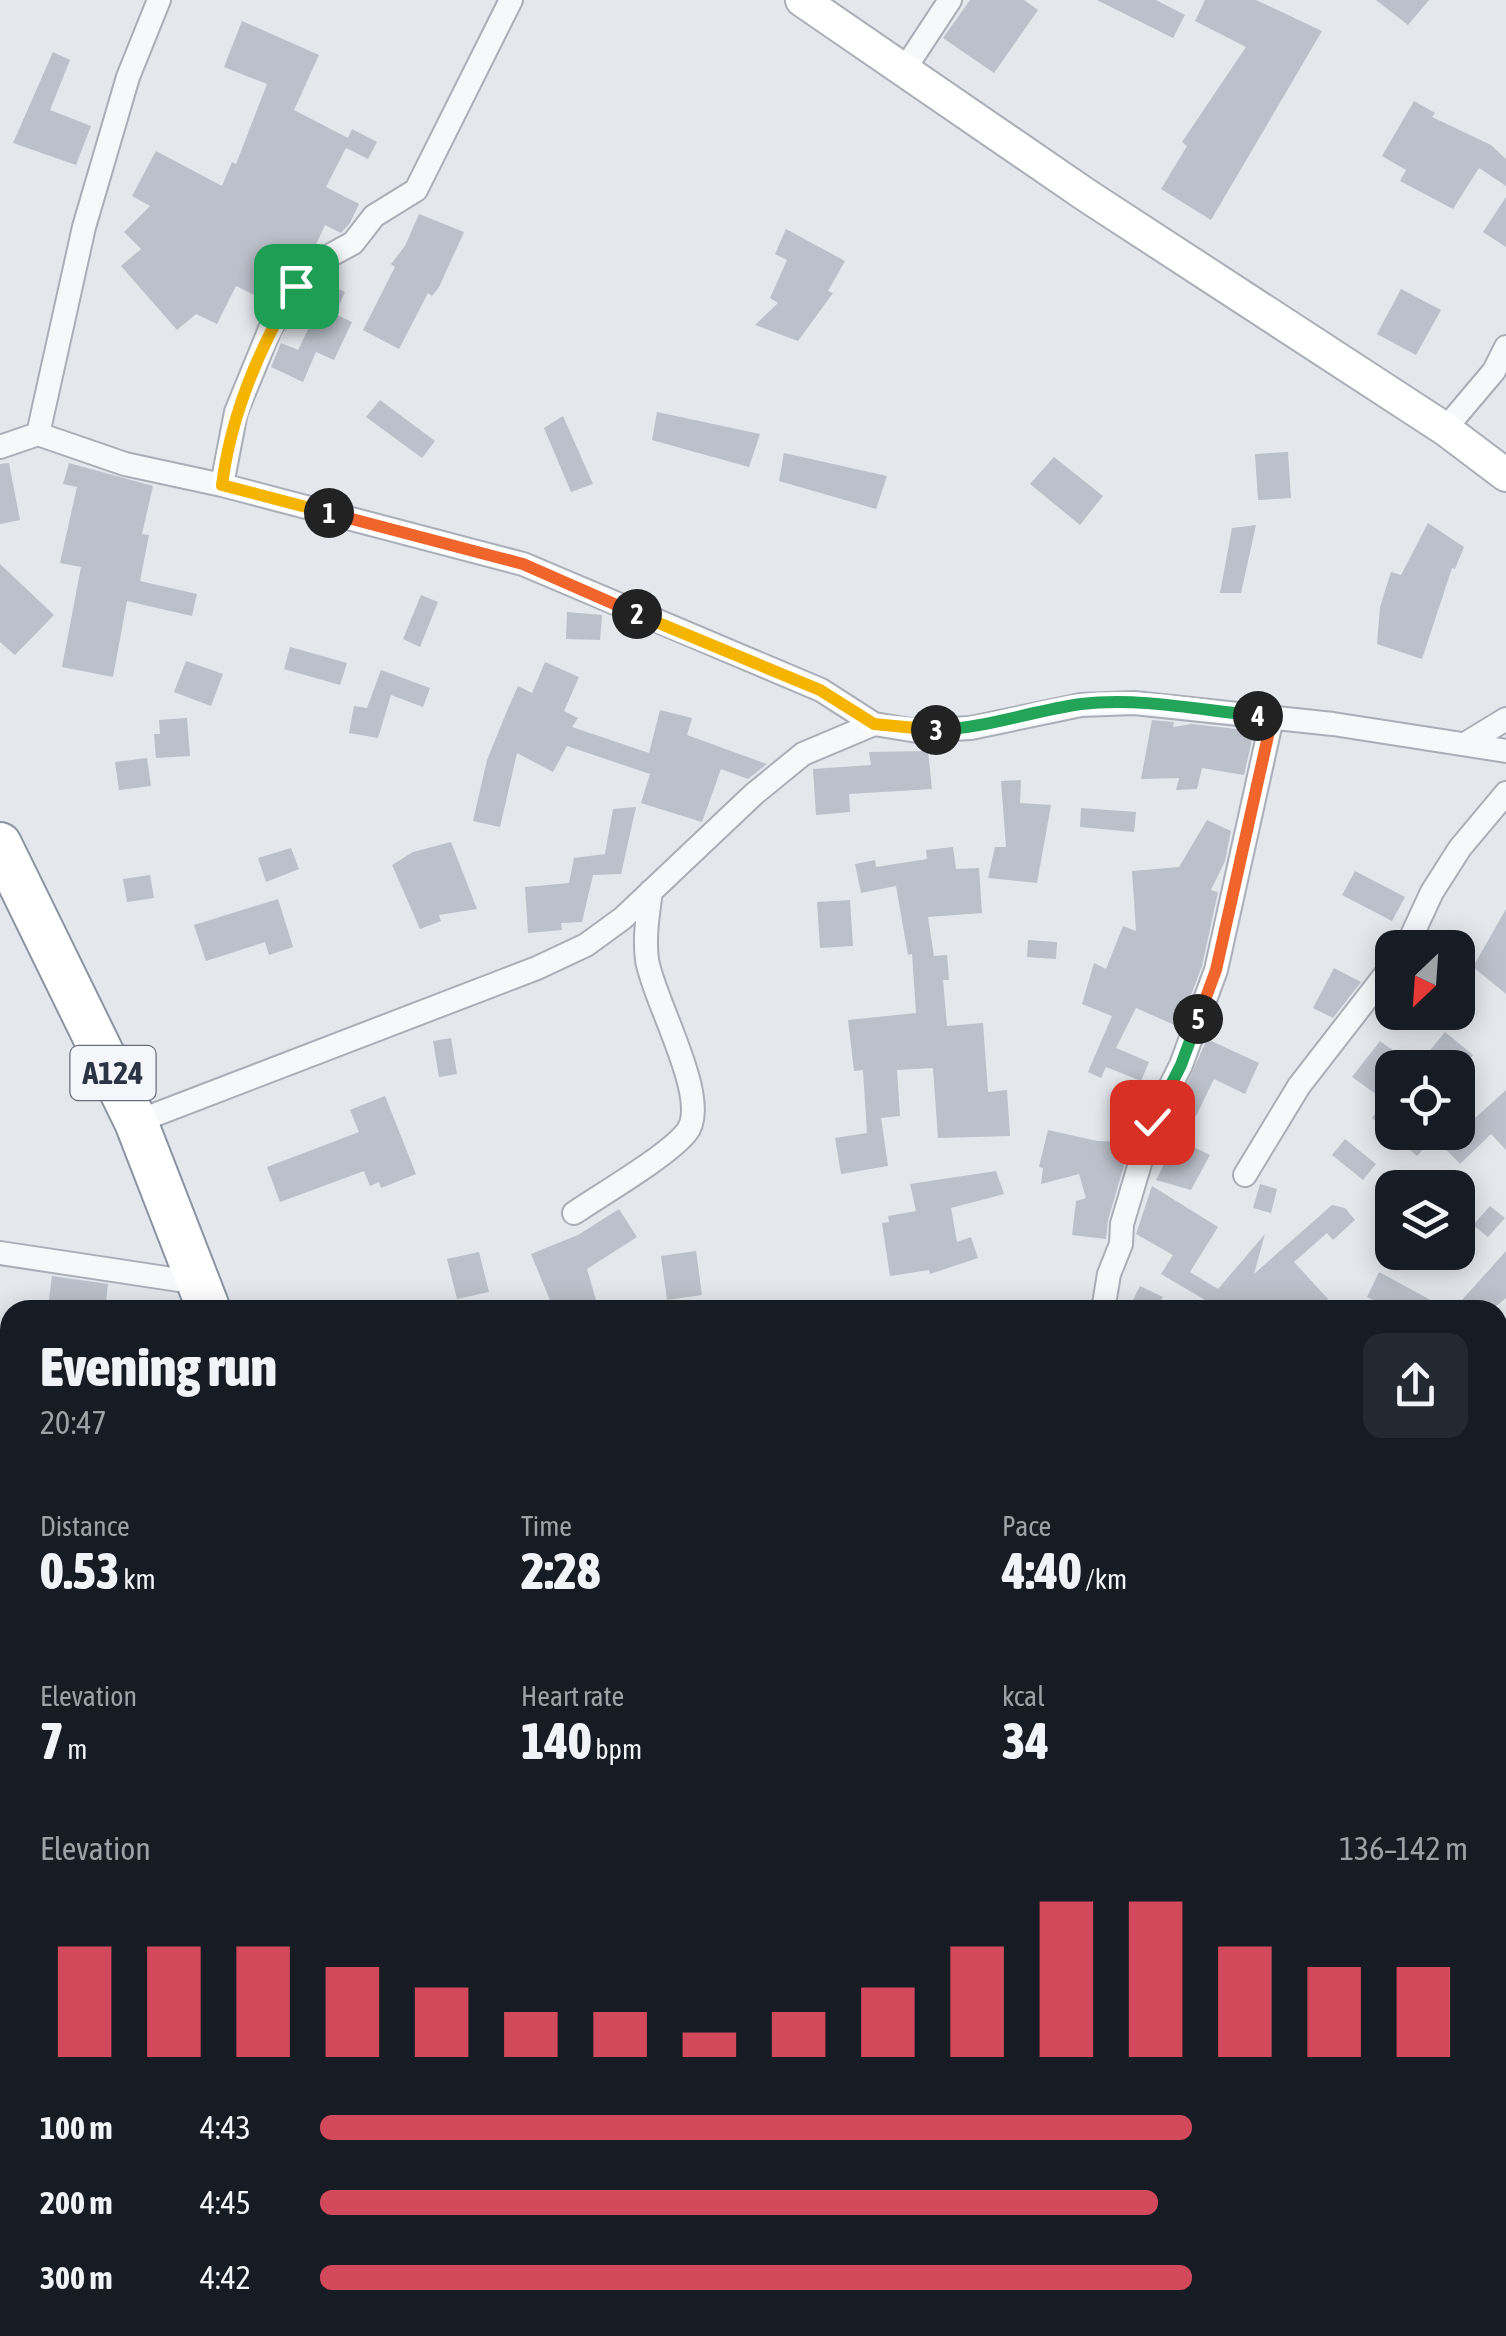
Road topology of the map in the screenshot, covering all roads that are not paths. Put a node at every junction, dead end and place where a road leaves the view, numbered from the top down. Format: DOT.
graph roads {
  1 [pos="160,0"];
  2 [pos="511,0"];
  3 [pos="802,0"];
  4 [pos="950,0"];
  5 [pos="904,70"];
  6 [pos="1506,347"];
  7 [pos="1445,429"];
  8 [pos="38,434"];
  9 [pos="0,447"];
  10 [pos="1506,475"];
  11 [pos="222,485"];
  12 [pos="1272,718"];
  13 [pos="1506,719"];
  14 [pos="874,724"];
  15 [pos="1465,744"];
  16 [pos="1506,751"];
  17 [pos="1506,793"];
  18 [pos="0,844"];
  19 [pos="651,891"];
  20 [pos="1416,930"];
  21 [pos="1375,988"];
  22 [pos="136,1122"];
  23 [pos="1245,1175"];
  24 [pos="574,1214"];
  25 [pos="0,1254"];
  26 [pos="204,1296"];
  27 [pos="1104,1300"];
  1 -- 8 [label="street"];
  2 -- 11 [label="street"];
  3 -- 5 [label="main road"];
  4 -- 5 [label="street"];
  5 -- 7 [label="main road"];
  6 -- 7 [label="street"];
  7 -- 10 [label="main road"];
  8 -- 9 [label="street"];
  8 -- 11 [label="street"];
  11 -- 14 [label="street"];
  12 -- 14 [label="street"];
  12 -- 15 [label="street"];
  12 -- 27 [label="street"];
  13 -- 15 [label="street"];
  14 -- 19 [label="street"];
  15 -- 16 [label="street"];
  17 -- 20 [label="street"];
  18 -- 22 [label="highway, A124"];
  19 -- 22 [label="street"];
  19 -- 24 [label="street"];
  21 -- 23 [label="street"];
  22 -- 26 [label="highway, A124"];
  25 -- 26 [label="street"];
}
